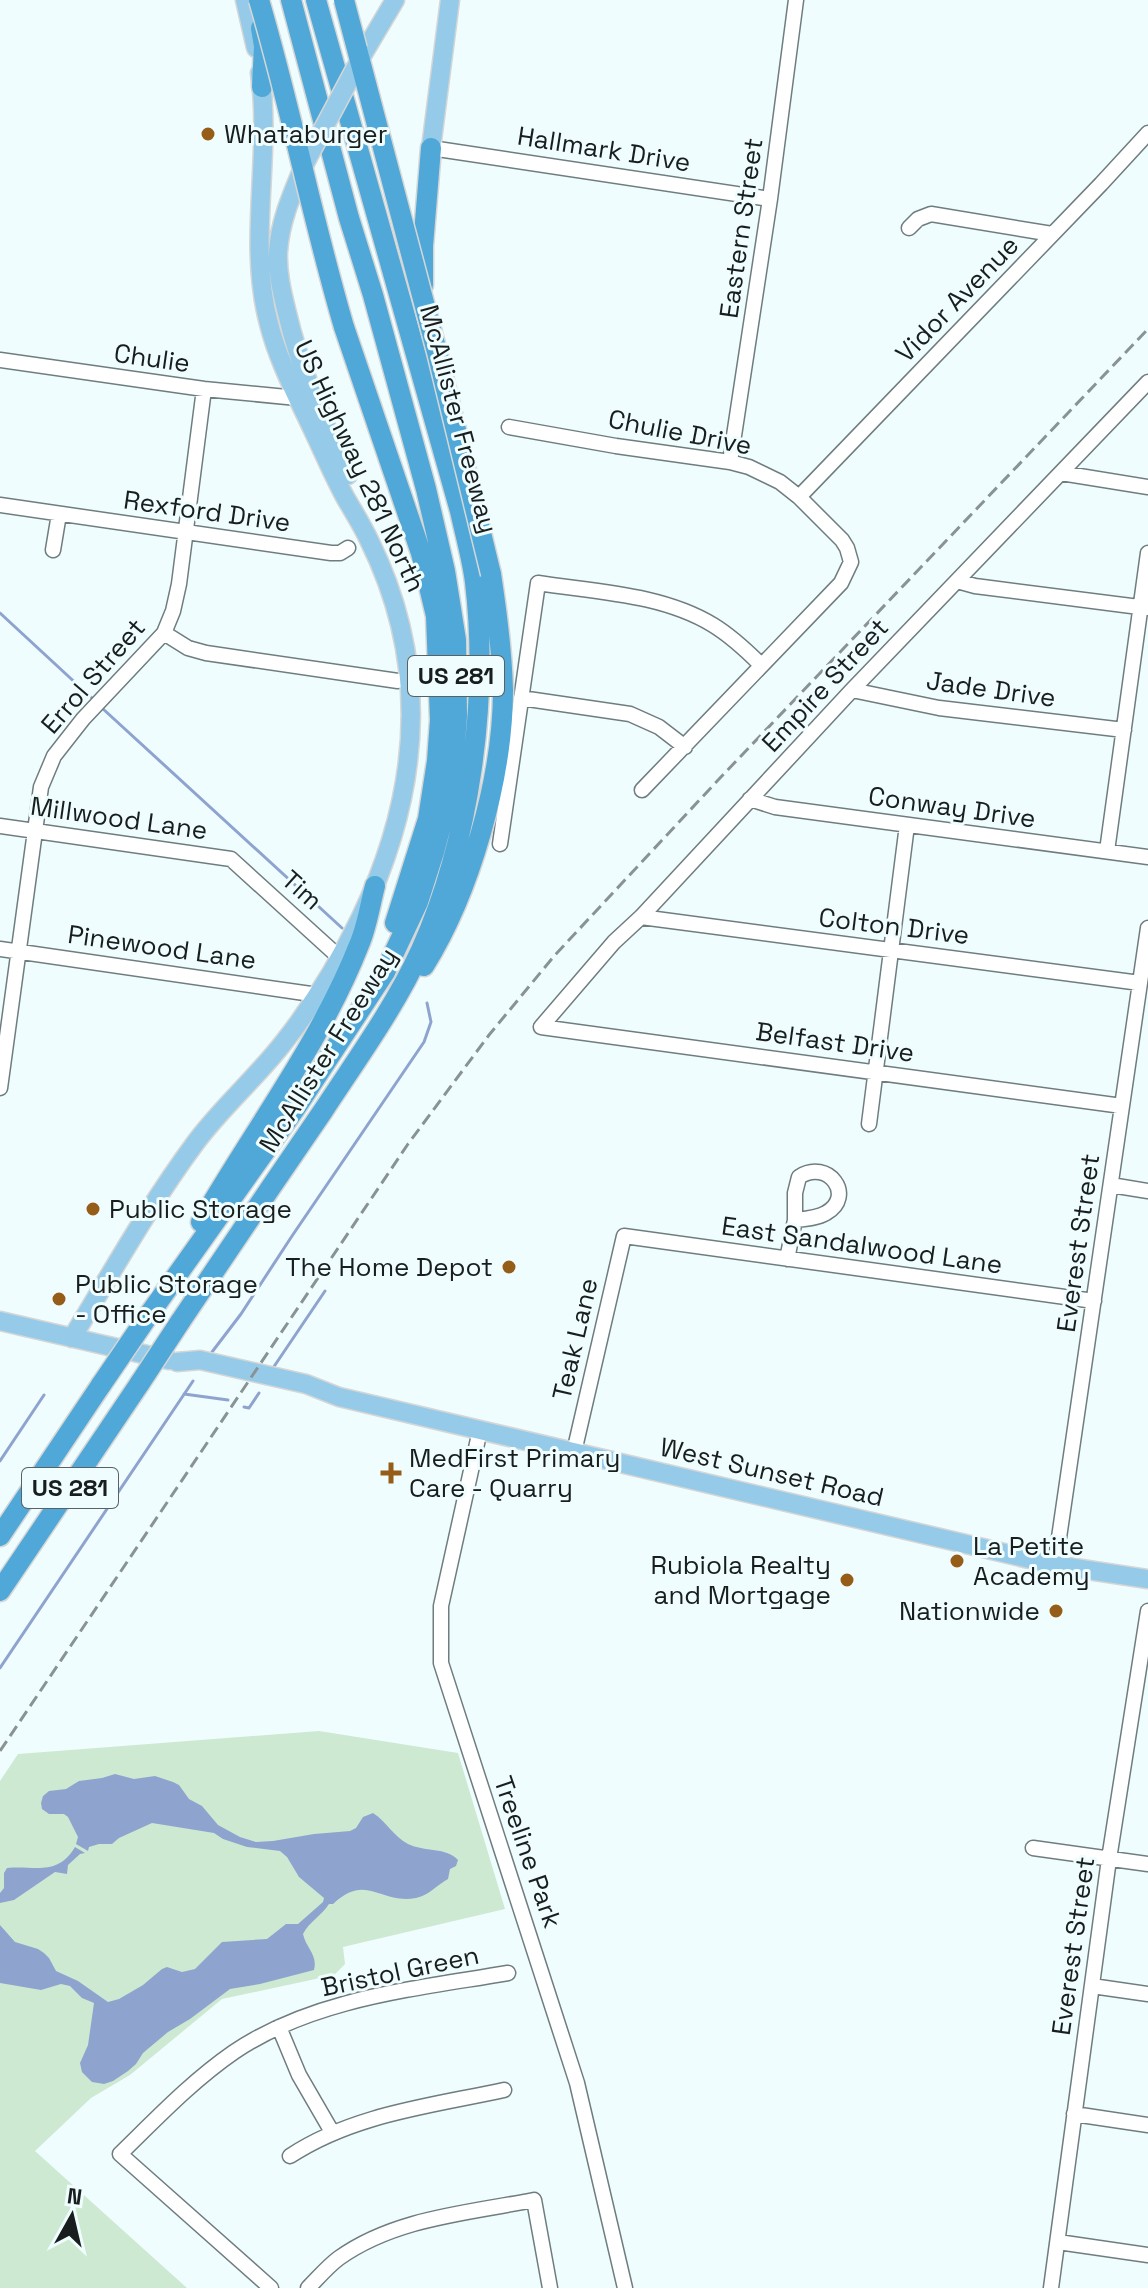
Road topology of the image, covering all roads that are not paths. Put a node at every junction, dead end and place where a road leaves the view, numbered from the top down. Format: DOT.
graph roads {
  1 [pos="245,0"];
  2 [pos="258,0"];
  3 [pos="291,0"];
  4 [pos="316,0"];
  5 [pos="344,0"];
  6 [pos="395,0"];
  7 [pos="450,0"];
  8 [pos="796,0"];
  9 [pos="262,87"];
  10 [pos="1148,133"];
  11 [pos="431,148"];
  12 [pos="770,199"];
  13 [pos="909,228"];
  14 [pos="1052,234"];
  15 [pos="0,360"];
  16 [pos="1148,382"];
  17 [pos="204,389"];
  18 [pos="297,398"];
  19 [pos="433,420"];
  20 [pos="509,427"];
  21 [pos="730,462"];
  22 [pos="1061,473"];
  23 [pos="1148,487"];
  24 [pos="799,497"];
  25 [pos="0,505"];
  26 [pos="59,514"];
  27 [pos="185,532"];
  28 [pos="369,538"];
  29 [pos="348,548"];
  30 [pos="53,550"];
  31 [pos="1148,553"];
  32 [pos="957,581"];
  33 [pos="1144,608"];
  34 [pos="164,633"];
  35 [pos="761,665"];
  36 [pos="398,681"];
  37 [pos="852,690"];
  38 [pos="521,698"];
  39 [pos="1124,730"];
  40 [pos="685,747"];
  41 [pos="642,790"];
  42 [pos="750,799"];
  43 [pos="907,825"];
  44 [pos="0,826"];
  45 [pos="34,831"];
  46 [pos="500,844"];
  47 [pos="1107,851"];
  48 [pos="1148,857"];
  49 [pos="231,859"];
  50 [pos="375,886"];
  51 [pos="641,917"];
  52 [pos="1147,936"];
  53 [pos="0,949"];
  54 [pos="891,950"];
  55 [pos="19,951"];
  56 [pos="340,958"];
  57 [pos="1140,983"];
  58 [pos="318,995"];
  59 [pos="541,1027"];
  60 [pos="376,1030"];
  61 [pos="876,1072"];
  62 [pos="0,1081"];
  63 [pos="0,1088"];
  64 [pos="1122,1106"];
  65 [pos="295,1109"];
  66 [pos="869,1124"];
  67 [pos="1111,1185"];
  68 [pos="1148,1191"];
  69 [pos="795,1220"];
  70 [pos="624,1236"];
  71 [pos="787,1259"];
  72 [pos="1094,1301"];
  73 [pos="148,1316"];
  74 [pos="0,1321"];
  75 [pos="72,1338"];
  76 [pos="480,1430"];
  77 [pos="574,1452"];
  78 [pos="0,1536"];
  79 [pos="1055,1565"];
  80 [pos="1148,1579"];
  81 [pos="0,1591"];
  82 [pos="1148,1611"];
  83 [pos="1033,1848"];
  84 [pos="1109,1859"];
  85 [pos="1148,1864"];
  86 [pos="508,1973"];
  87 [pos="1092,1986"];
  88 [pos="1148,1994"];
  89 [pos="279,2027"];
  90 [pos="504,2090"];
  91 [pos="1074,2114"];
  92 [pos="1148,2125"];
  93 [pos="332,2132"];
  94 [pos="290,2156"];
  95 [pos="1058,2242"];
  96 [pos="1148,2255"];
  97 [pos="271,2288"];
  98 [pos="308,2288"];
  99 [pos="550,2288"];
  100 [pos="625,2288"];
  101 [pos="1051,2288"];
  1 -- 9 [label="main road, US Highway 281 North"];
  2 -- 9 [label="highway"];
  2 -- 65 [label="highway, bridge"];
  3 -- 65 [label="highway, McAllister Freeway / US 281"];
  4 -- 19 [label="highway, McAllister Freeway / US 281"];
  5 -- 60 [label="highway, bridge"];
  6 -- 28 [label="main road, bridge"];
  7 -- 11 [label="main road"];
  8 -- 12 [label="street, Eastern Street"];
  9 -- 18 [label="main road, US Highway 281 North"];
  10 -- 14 [label="street, Vidor Avenue"];
  11 -- 12 [label="street, Hallmark Drive"];
  11 -- 19 [label="highway"];
  12 -- 21 [label="street, Eastern Street"];
  13 -- 14 [label="street"];
  14 -- 24 [label="street, Vidor Avenue"];
  15 -- 17 [label="street, Chulie"];
  16 -- 22 [label="street, Empire Street"];
  17 -- 18 [label="street, Chulie"];
  17 -- 27 [label="street, Errol Street"];
  18 -- 28 [label="main road, US Highway 281 North"];
  19 -- 60 [label="highway, McAllister Freeway / US 281"];
  20 -- 21 [label="street, Chulie Drive"];
  21 -- 24 [label="street, Chulie Drive"];
  22 -- 23 [label="street"];
  22 -- 32 [label="street, Empire Street"];
  24 -- 35 [label="street, Chulie Drive"];
  25 -- 26 [label="street, Rexford Drive"];
  26 -- 27 [label="street, Rexford Drive"];
  26 -- 30 [label="street"];
  27 -- 29 [label="street, Rexford Drive"];
  27 -- 34 [label="street, Errol Street"];
  28 -- 50 [label="main road, US Highway 281 North"];
  31 -- 33 [label="street"];
  32 -- 33 [label="street"];
  32 -- 37 [label="street, Empire Street"];
  33 -- 39 [label="street"];
  34 -- 36 [label="street"];
  34 -- 45 [label="street, Errol Street"];
  35 -- 38 [label="street"];
  35 -- 40 [label="street"];
  37 -- 39 [label="street, Jade Drive"];
  37 -- 42 [label="street, Empire Street"];
  38 -- 40 [label="street"];
  38 -- 46 [label="street"];
  39 -- 47 [label="street"];
  40 -- 41 [label="street"];
  42 -- 43 [label="street, Conway Drive"];
  42 -- 51 [label="street, Empire Street"];
  43 -- 47 [label="street, Conway Drive"];
  43 -- 54 [label="street"];
  44 -- 45 [label="street, Millwood Lane"];
  45 -- 49 [label="street, Millwood Lane"];
  45 -- 55 [label="street, Errol Street"];
  47 -- 48 [label="street, Conway Drive"];
  49 -- 56 [label="street, Tim"];
  50 -- 56 [label="main road, US Highway 281 North"];
  50 -- 73 [label="highway"];
  51 -- 54 [label="street, Colton Drive"];
  51 -- 59 [label="street, Empire Street"];
  52 -- 57 [label="street, Everest Street"];
  53 -- 55 [label="street, Pinewood Lane"];
  54 -- 57 [label="street, Colton Drive"];
  54 -- 61 [label="street"];
  55 -- 58 [label="street, Pinewood Lane"];
  55 -- 62 [label="street, Errol Street"];
  56 -- 58 [label="main road, US Highway 281 North"];
  57 -- 64 [label="street, Everest Street"];
  58 -- 75 [label="main road, US Highway 281 North"];
  59 -- 61 [label="street, Belfast Drive"];
  60 -- 81 [label="highway, McAllister Freeway / US 281, bridge"];
  61 -- 64 [label="street, Belfast Drive"];
  61 -- 66 [label="street"];
  62 -- 63 [label="street, Errol Street"];
  64 -- 67 [label="street, Everest Street"];
  65 -- 73 [label="highway, McAllister Freeway / US 281"];
  67 -- 68 [label="street"];
  67 -- 72 [label="street, Everest Street"];
  69 -- 71 [label="street"];
  70 -- 71 [label="street, East Sandalwood Lane"];
  70 -- 77 [label="street, Teak Lane"];
  71 -- 72 [label="street, East Sandalwood Lane"];
  72 -- 79 [label="street, Everest Street"];
  73 -- 78 [label="highway, McAllister Freeway / US 281, bridge"];
  74 -- 75 [label="main road, West Sunset Road"];
  75 -- 76 [label="main road, West Sunset Road"];
  76 -- 77 [label="main road, West Sunset Road"];
  76 -- 100 [label="street, Treeline Park"];
  77 -- 79 [label="main road, West Sunset Road"];
  79 -- 80 [label="main road, West Sunset Road"];
  82 -- 84 [label="street, Everest Street"];
  83 -- 84 [label="street"];
  84 -- 85 [label="street"];
  84 -- 87 [label="street, Everest Street"];
  86 -- 89 [label="street, Bristol Green"];
  87 -- 88 [label="street"];
  87 -- 91 [label="street, Everest Street"];
  89 -- 93 [label="street"];
  89 -- 97 [label="street, Bristol Green"];
  90 -- 93 [label="street"];
  91 -- 92 [label="street"];
  91 -- 95 [label="street, Everest Street"];
  93 -- 94 [label="street"];
  95 -- 96 [label="street"];
  95 -- 101 [label="street, Everest Street"];
  98 -- 99 [label="street"];
}
